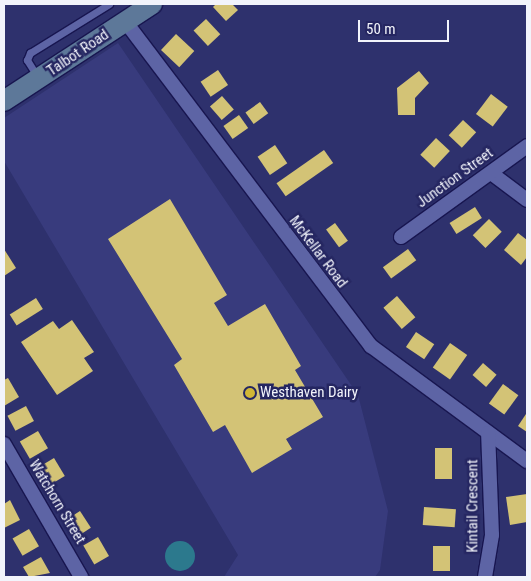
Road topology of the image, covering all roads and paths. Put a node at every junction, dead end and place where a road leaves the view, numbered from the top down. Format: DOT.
graph roads {
  1 [pos="108,4"];
  2 [pos="152,4"];
  3 [pos="125,21"];
  4 [pos="39,79"];
  5 [pos="4,101"];
  6 [pos="527,146"];
  7 [pos="491,172"];
  8 [pos="527,200"];
  9 [pos="402,237"];
  10 [pos="488,433"];
  11 [pos="4,444"];
  12 [pos="527,461"];
  13 [pos="81,577"];
  14 [pos="485,577"];
  1 -- 4 [label="lane"];
  2 -- 3 [label="main road, Talbot Road"];
  3 -- 4 [label="main road, Talbot Road"];
  3 -- 10 [label="street, McKellar Road"];
  4 -- 5 [label="main road, Talbot Road"];
  6 -- 7 [label="street, Junction Street"];
  7 -- 8 [label="street"];
  7 -- 9 [label="street, Junction Street"];
  10 -- 12 [label="street, McKellar Road"];
  10 -- 14 [label="street, Kintail Crescent"];
  11 -- 13 [label="street, Watchorn Street"];
}
